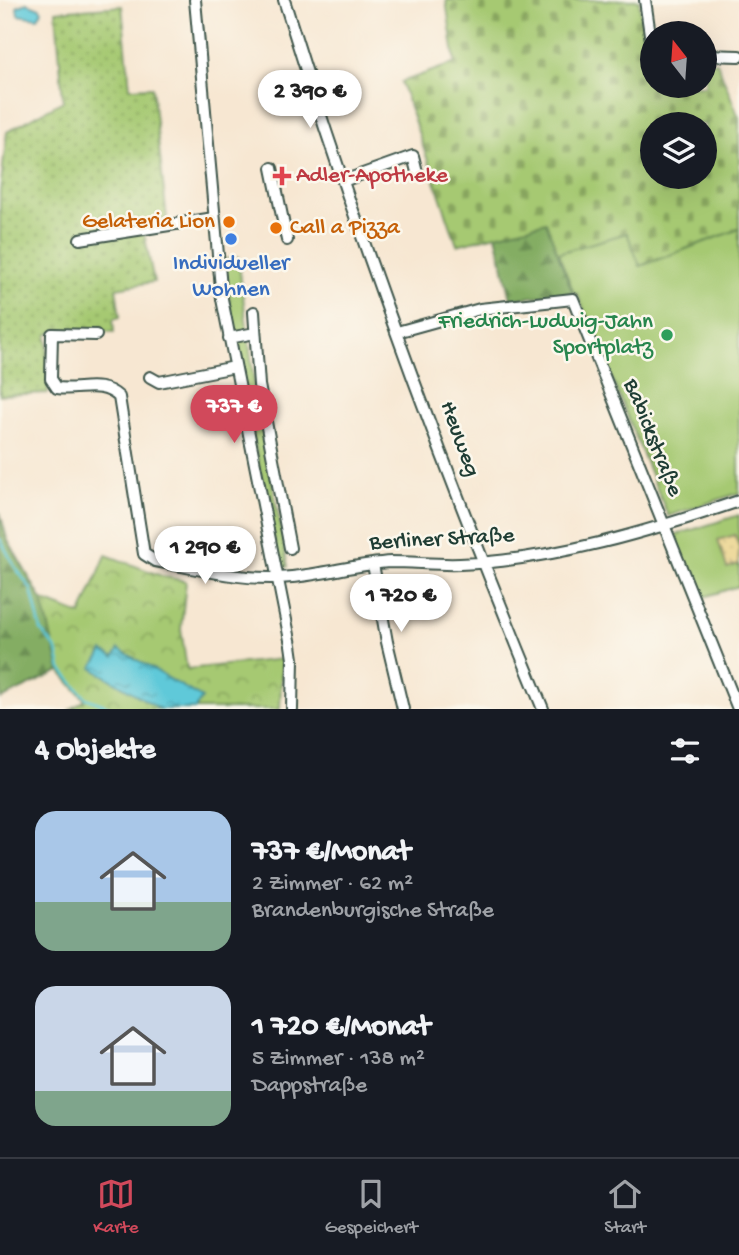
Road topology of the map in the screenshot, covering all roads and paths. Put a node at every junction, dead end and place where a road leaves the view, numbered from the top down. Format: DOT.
graph roads {
  1 [pos="195,0"];
  2 [pos="284,0"];
  3 [pos="645,0"];
  4 [pos="648,21"];
  5 [pos="718,55"];
  6 [pos="739,56"];
  7 [pos="272,168"];
  8 [pos="417,172"];
  9 [pos="344,181"];
  10 [pos="214,218"];
  11 [pos="80,239"];
  12 [pos="287,240"];
  13 [pos="254,312"];
  14 [pos="397,332"];
  15 [pos="255,333"];
  16 [pos="96,335"];
  17 [pos="229,338"];
  18 [pos="235,367"];
  19 [pos="150,377"];
  20 [pos="739,501"];
  21 [pos="285,524"];
  22 [pos="664,526"];
  23 [pos="267,528"];
  24 [pos="290,548"];
  25 [pos="482,562"];
  26 [pos="373,564"];
  27 [pos="277,578"];
  28 [pos="292,709"];
  29 [pos="403,709"];
  30 [pos="543,709"];
  31 [pos="738,709"];
  1 -- 10 [label="street"];
  2 -- 9 [label="street, Heuweg"];
  3 -- 4 [label="street"];
  5 -- 6 [label="street"];
  7 -- 12 [label="street"];
  8 -- 9 [label="street"];
  9 -- 14 [label="street, Heuweg"];
  10 -- 11 [label="street"];
  10 -- 17 [label="street"];
  13 -- 15 [label="street"];
  14 -- 22 [label="street, Babickstraße"];
  14 -- 25 [label="street, Heuweg"];
  15 -- 17 [label="street"];
  15 -- 21 [label="street"];
  16 -- 27 [label="street, Berliner Straße"];
  17 -- 18 [label="street"];
  18 -- 19 [label="street"];
  18 -- 23 [label="street"];
  20 -- 22 [label="street, Berliner Straße"];
  21 -- 23 [label="street"];
  21 -- 24 [label="street"];
  22 -- 25 [label="street, Berliner Straße"];
  22 -- 31 [label="street"];
  23 -- 27 [label="street"];
  25 -- 26 [label="street, Berliner Straße"];
  25 -- 30 [label="street, Heuweg"];
  26 -- 27 [label="street, Berliner Straße"];
  26 -- 29 [label="street"];
  27 -- 28 [label="street"];
}
